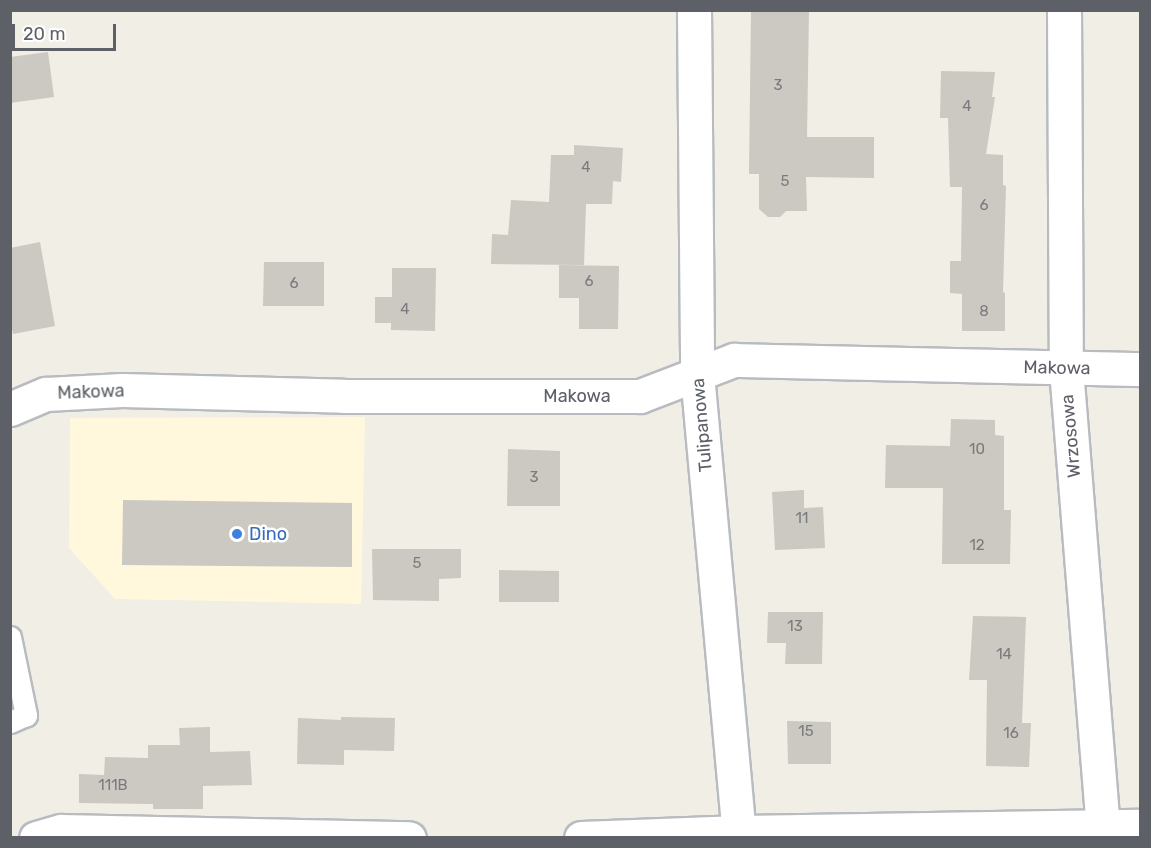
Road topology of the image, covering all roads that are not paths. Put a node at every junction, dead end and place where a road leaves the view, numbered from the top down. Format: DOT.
graph roads {
  1 [pos="694,10"];
  2 [pos="1064,10"];
  3 [pos="1066,369"];
  4 [pos="1140,369"];
  5 [pos="697,374"];
  6 [pos="10,409"];
  7 [pos="10,637"];
  8 [pos="10,722"];
  9 [pos="1140,826"];
  10 [pos="1105,831"];
  11 [pos="739,835"];
  12 [pos="36,837"];
  13 [pos="409,837"];
  14 [pos="581,837"];
  1 -- 5 [label="street, Tulipanowa"];
  2 -- 3 [label="street, Wrzosowa"];
  3 -- 4 [label="street, Makowa"];
  3 -- 5 [label="street, Makowa"];
  3 -- 10 [label="street, Wrzosowa"];
  5 -- 6 [label="street, Makowa"];
  5 -- 11 [label="street, Tulipanowa"];
  7 -- 8 [label="lane"];
  9 -- 10 [label="street"];
  10 -- 11 [label="street"];
  11 -- 14 [label="street"];
  12 -- 13 [label="street"];
}
